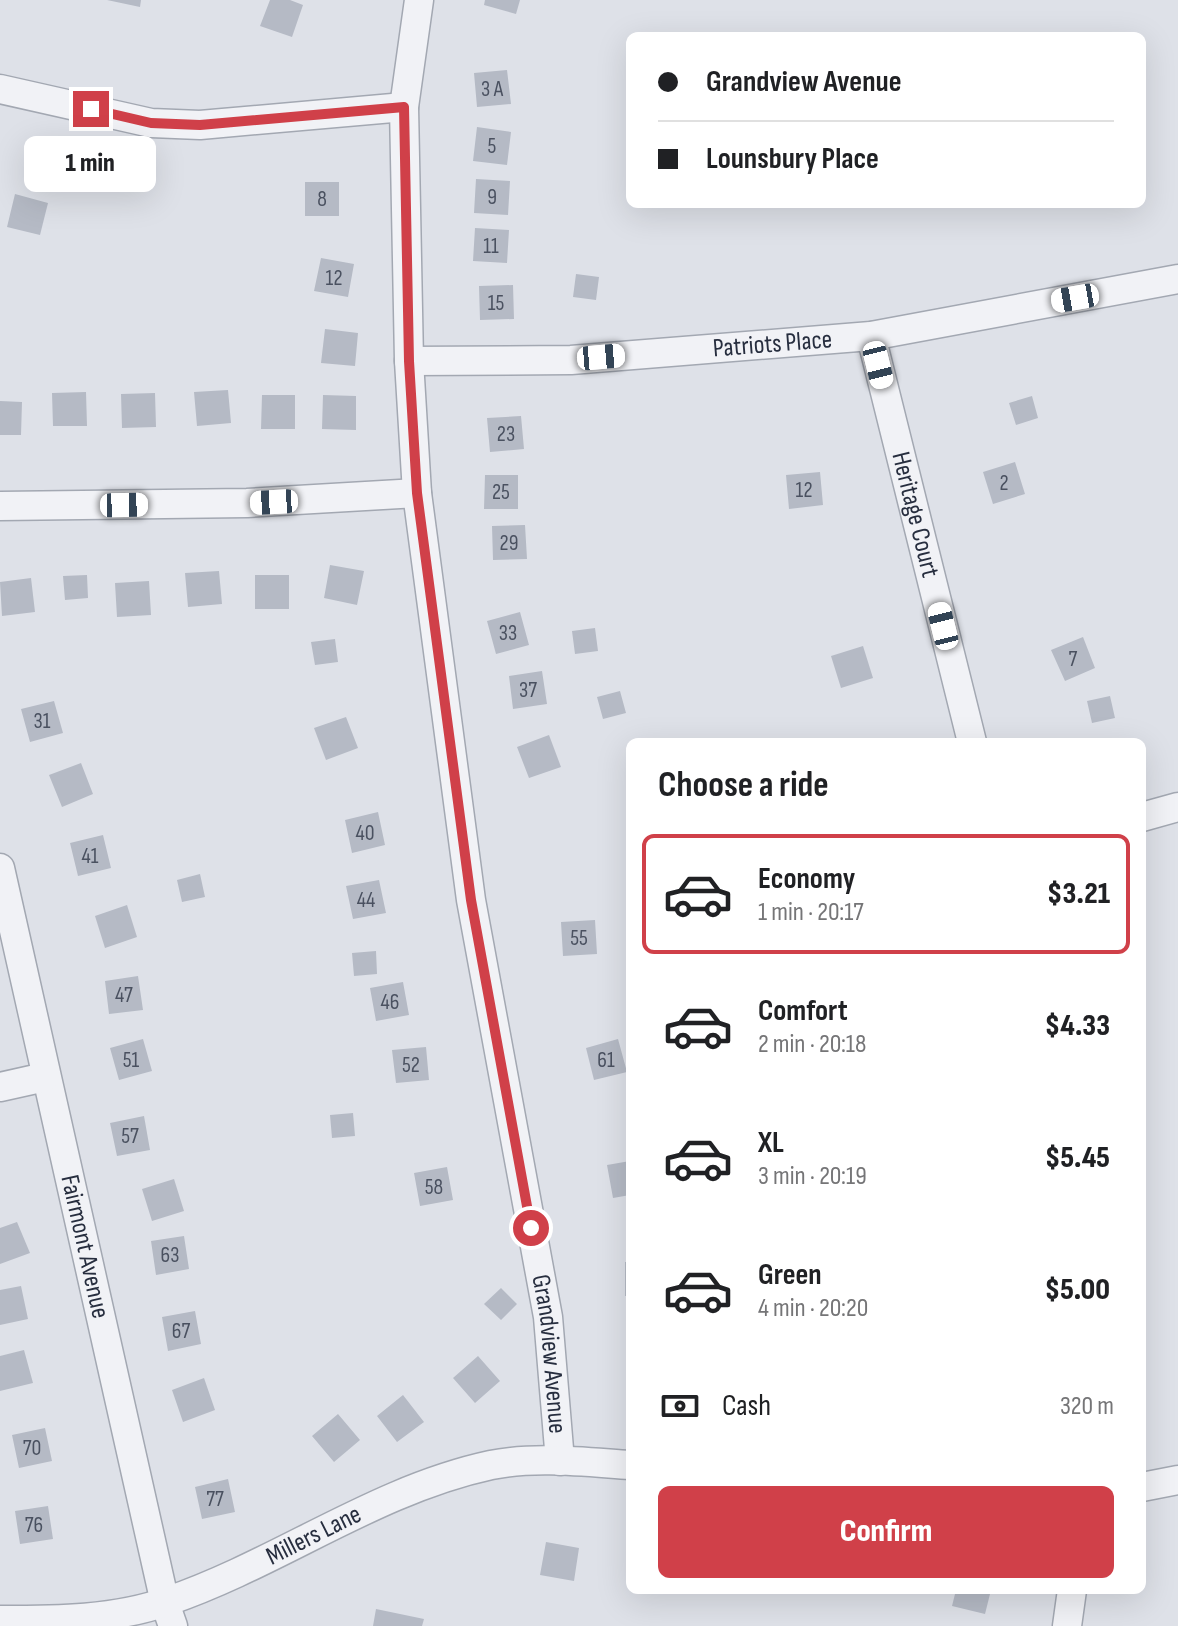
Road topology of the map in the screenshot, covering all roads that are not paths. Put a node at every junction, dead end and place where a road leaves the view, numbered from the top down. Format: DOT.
graph roads {
  1 [pos="419,0"];
  2 [pos="0,89"];
  3 [pos="404,107"];
  4 [pos="1178,279"];
  5 [pos="871,336"];
  6 [pos="409,361"];
  7 [pos="417,493"];
  8 [pos="0,506"];
  9 [pos="971,738"];
  10 [pos="1178,807"];
  11 [pos="1146,816"];
  12 [pos="0,868"];
  13 [pos="45,1077"];
  14 [pos="0,1087"];
  15 [pos="560,1461"];
  16 [pos="626,1465"];
  17 [pos="1178,1480"];
  18 [pos="1146,1486"];
  19 [pos="1071,1594"];
  20 [pos="169,1614"];
  21 [pos="0,1620"];
  22 [pos="1067,1626"];
  1 -- 3 [label="street, Grandview Avenue"];
  2 -- 3 [label="street"];
  3 -- 6 [label="street, Grandview Avenue"];
  4 -- 5 [label="street, Patriots Place"];
  5 -- 6 [label="street, Patriots Place"];
  5 -- 9 [label="street, Heritage Court"];
  6 -- 7 [label="street, Grandview Avenue"];
  7 -- 8 [label="street"];
  7 -- 15 [label="street, Grandview Avenue"];
  10 -- 11 [label="street"];
  12 -- 13 [label="street, Fairmont Avenue"];
  13 -- 14 [label="street"];
  13 -- 20 [label="street, Fairmont Avenue"];
  15 -- 16 [label="street, Millers Lane"];
  15 -- 20 [label="street, Millers Lane"];
  17 -- 18 [label="street"];
  19 -- 22 [label="street"];
  20 -- 21 [label="street, Millers Lane"];
}
